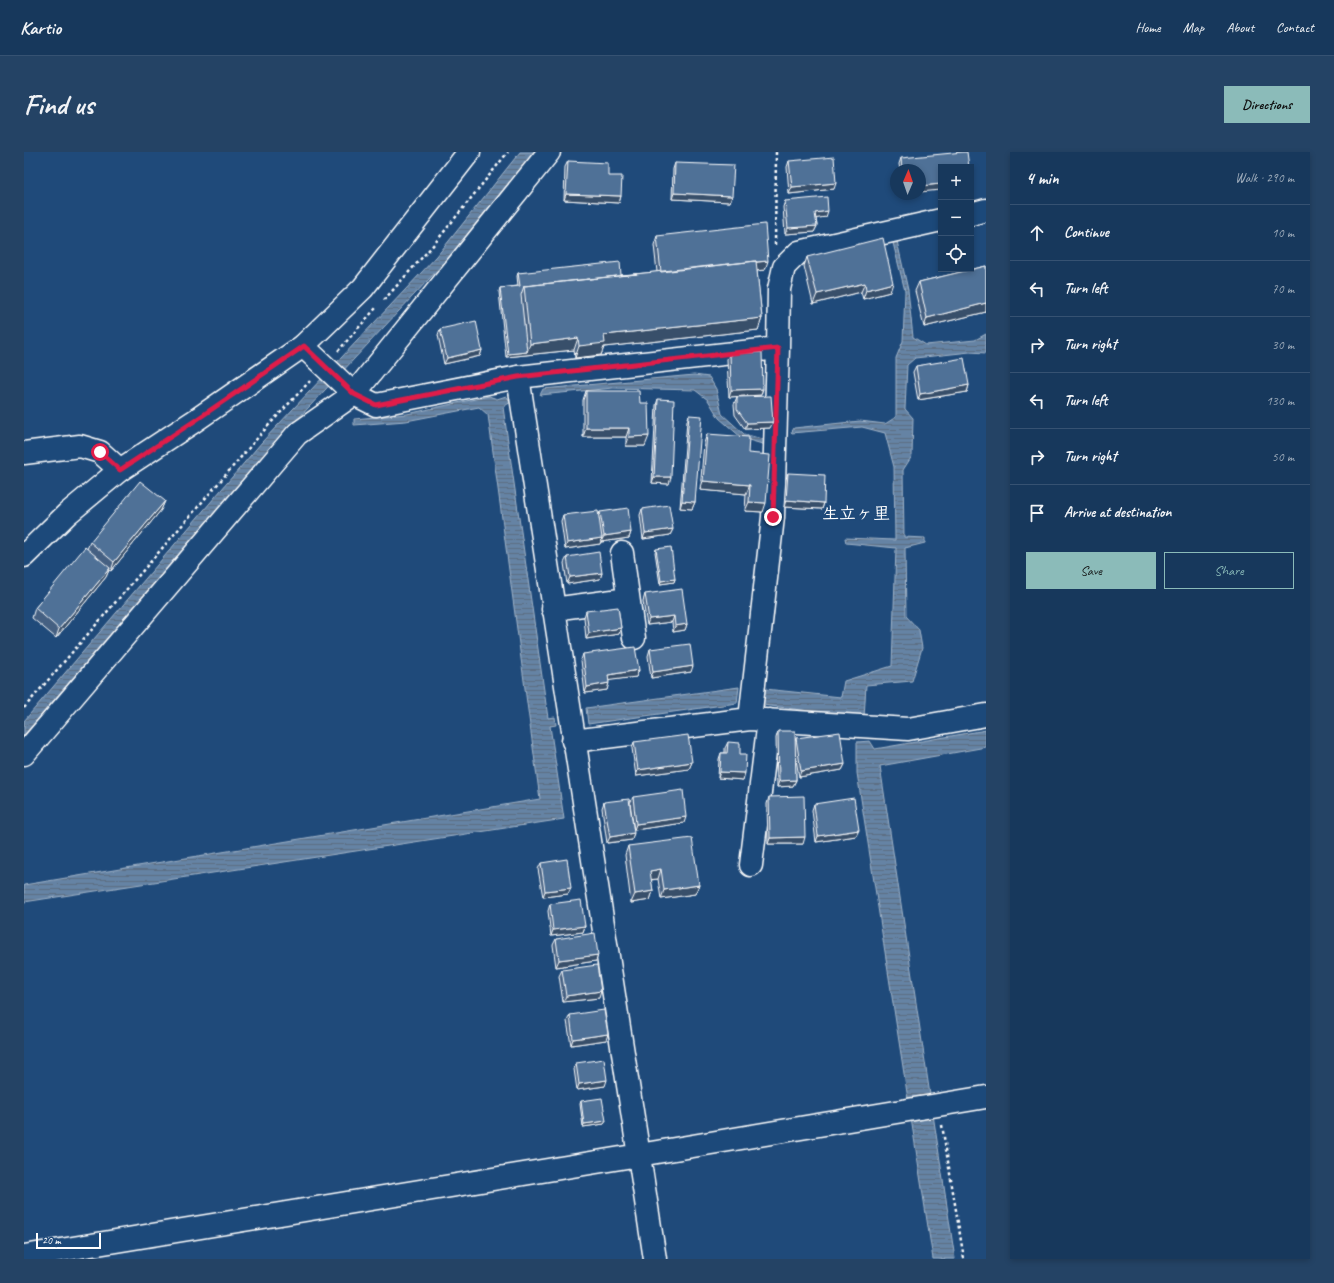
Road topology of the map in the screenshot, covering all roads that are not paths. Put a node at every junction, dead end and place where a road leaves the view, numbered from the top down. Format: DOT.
graph roads {
  1 [pos="469,152"];
  2 [pos="550,152"];
  3 [pos="986,210"];
  4 [pos="974,213"];
  5 [pos="938,221"];
  6 [pos="304,346"];
  7 [pos="778,348"];
  8 [pos="518,377"];
  9 [pos="348,388"];
  10 [pos="24,453"];
  11 [pos="120,470"];
  12 [pos="622,553"];
  13 [pos="24,556"];
  14 [pos="628,599"];
  15 [pos="553,609"];
  16 [pos="634,638"];
  17 [pos="986,715"];
  18 [pos="760,719"];
  19 [pos="573,741"];
  20 [pos="24,754"];
  21 [pos="751,865"];
  22 [pos="986,1097"];
  23 [pos="639,1155"];
  24 [pos="24,1256"];
  25 [pos="655,1259"];
  1 -- 6 [label="street"];
  2 -- 9 [label="street"];
  3 -- 4 [label="street"];
  5 -- 7 [label="street"];
  6 -- 9 [label="street"];
  6 -- 11 [label="street"];
  7 -- 8 [label="street"];
  7 -- 18 [label="street"];
  8 -- 9 [label="street"];
  8 -- 15 [label="street"];
  9 -- 20 [label="street"];
  10 -- 11 [label="street"];
  11 -- 13 [label="street"];
  12 -- 14 [label="street"];
  14 -- 15 [label="street"];
  14 -- 16 [label="street"];
  15 -- 19 [label="street"];
  17 -- 18 [label="street"];
  18 -- 19 [label="street"];
  18 -- 21 [label="street"];
  19 -- 23 [label="street"];
  22 -- 23 [label="street"];
  23 -- 24 [label="street"];
  23 -- 25 [label="street"];
}
